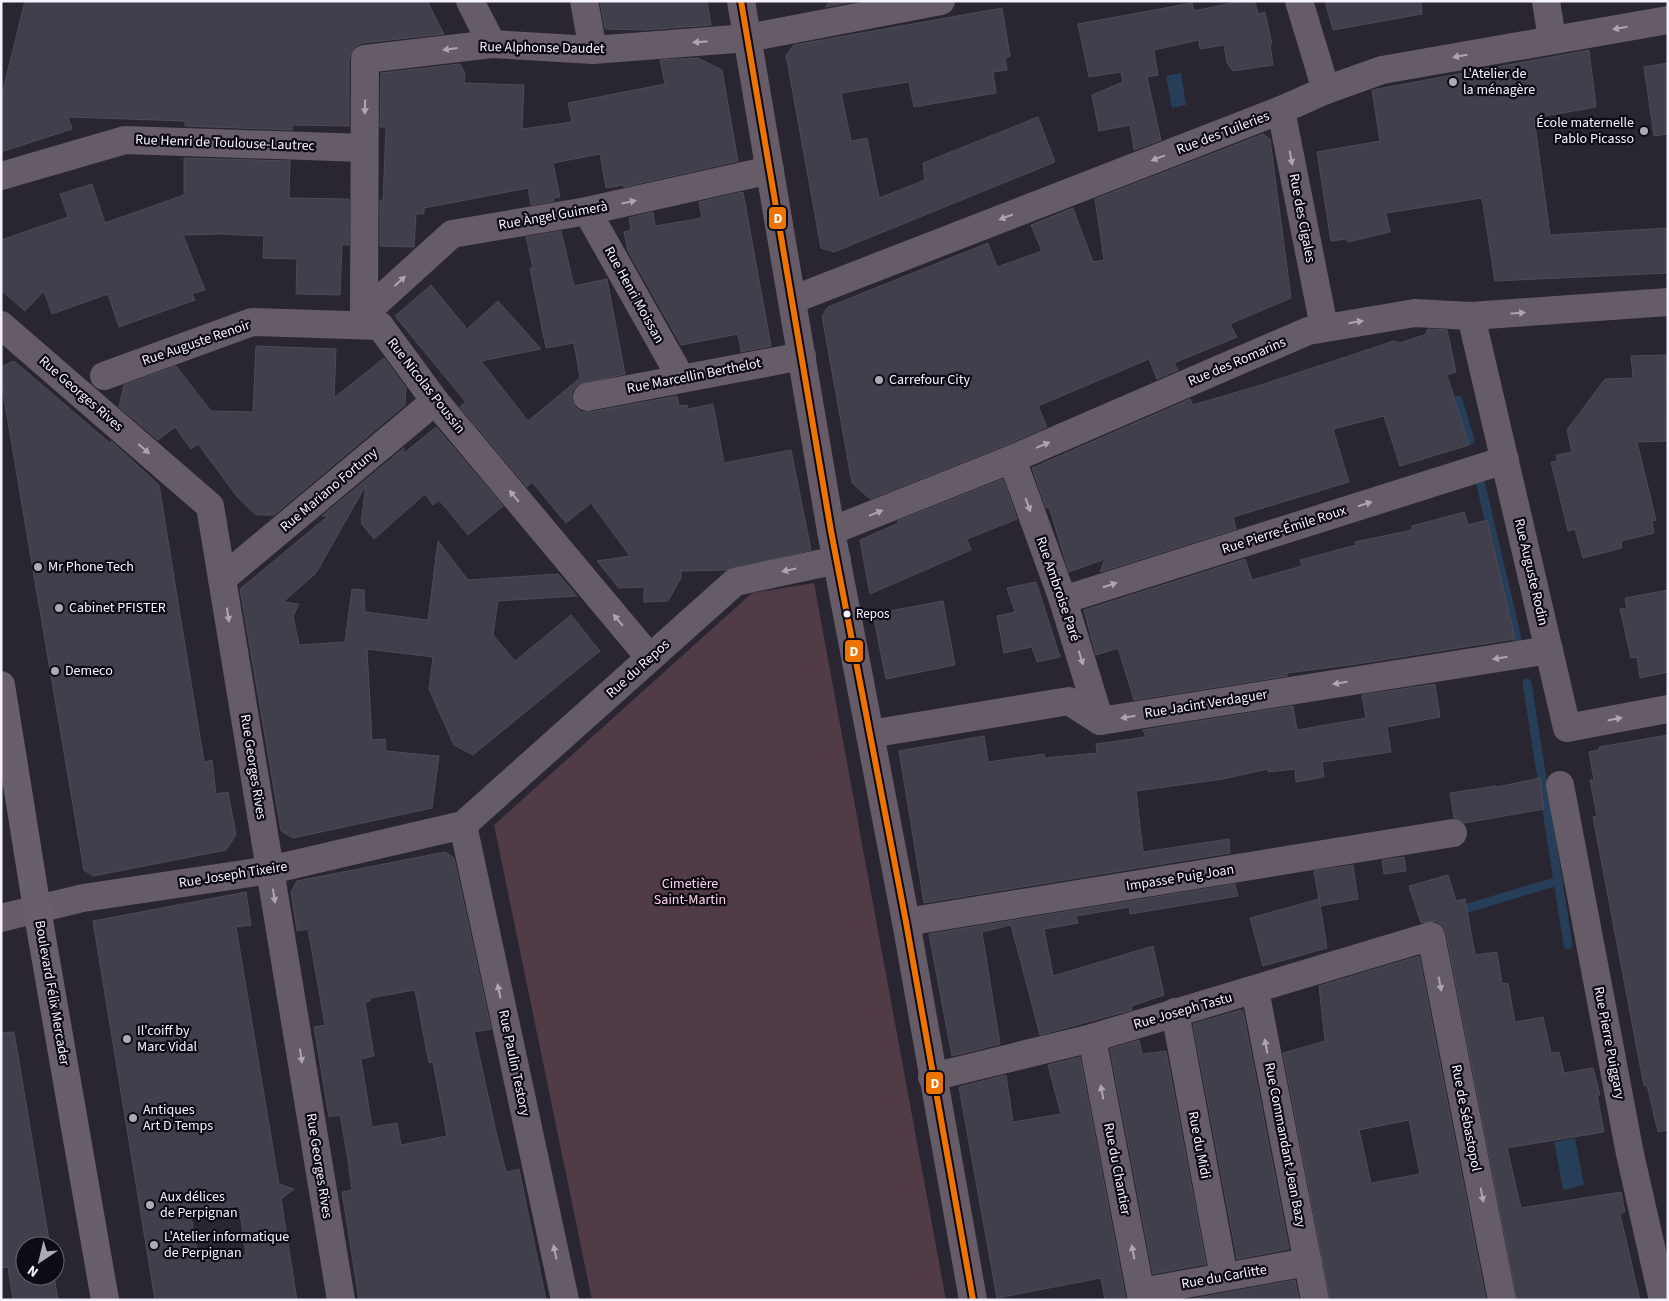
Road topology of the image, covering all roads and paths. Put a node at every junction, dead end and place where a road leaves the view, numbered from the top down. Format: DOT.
graph roads {
  1 [pos="470,1"];
  2 [pos="584,1"];
  3 [pos="741,1"];
  4 [pos="941,1"];
  5 [pos="1299,1"];
  6 [pos="1546,1"];
  7 [pos="1668,20"];
  8 [pos="748,38"];
  9 [pos="1552,40"];
  10 [pos="492,44"];
  11 [pos="593,50"];
  12 [pos="1326,90"];
  13 [pos="1281,110"];
  14 [pos="364,148"];
  15 [pos="770,170"];
  16 [pos="1,176"];
  17 [pos="587,211"];
  18 [pos="792,300"];
  19 [pos="1668,302"];
  20 [pos="1471,316"];
  21 [pos="372,320"];
  22 [pos="1,325"];
  23 [pos="1324,327"];
  24 [pos="802,356"];
  25 [pos="104,376"];
  26 [pos="680,378"];
  27 [pos="587,397"];
  28 [pos="435,401"];
  29 [pos="1012,459"];
  30 [pos="1505,460"];
  31 [pos="831,531"];
  32 [pos="837,560"];
  33 [pos="222,579"];
  34 [pos="1063,600"];
  35 [pos="1549,650"];
  36 [pos="650,658"];
  37 [pos="1,685"];
  38 [pos="1668,709"];
  39 [pos="1100,721"];
  40 [pos="870,734"];
  41 [pos="1560,786"];
  42 [pos="463,825"];
  43 [pos="1453,833"];
  44 [pos="270,870"];
  45 [pos="37,908"];
  46 [pos="1,918"];
  47 [pos="906,922"];
  48 [pos="1431,936"];
  49 [pos="1255,990"];
  50 [pos="1175,1012"];
  51 [pos="1092,1038"];
  52 [pos="932,1077"];
  53 [pos="1308,1262"];
  54 [pos="1224,1277"];
  55 [pos="1141,1296"];
  56 [pos="105,1300"];
  57 [pos="341,1300"];
  58 [pos="565,1300"];
  59 [pos="973,1300"];
  60 [pos="1315,1300"];
  61 [pos="1502,1300"];
  62 [pos="1663,1300"];
  1 -- 10 [label="street"];
  2 -- 11 [label="street"];
  3 -- 8 [label="street"];
  4 -- 8 [label="street, Rue Alphonse Daudet"];
  5 -- 12 [label="street"];
  6 -- 9 [label="street"];
  7 -- 9 [label="street, Rue des Tuileries, one-way"];
  8 -- 11 [label="street, Rue Alphonse Daudet, one-way"];
  8 -- 15 [label="street"];
  9 -- 12 [label="street, Rue des Tuileries, one-way"];
  10 -- 11 [label="street, Rue Alphonse Daudet"];
  10 -- 14 [label="street, Rue Alphonse Daudet, one-way"];
  12 -- 13 [label="street, Rue des Tuileries"];
  13 -- 18 [label="street, Rue des Tuileries, one-way"];
  13 -- 23 [label="street, Rue des Cigales, one-way"];
  14 -- 16 [label="street, Rue Henri de Toulouse-Lautrec"];
  14 -- 21 [label="street"];
  17 -- 15 [label="street, Rue Àngel Guimerà, one-way"];
  15 -- 18 [label="street"];
  21 -- 17 [label="street, Rue Àngel Guimerà, one-way"];
  17 -- 26 [label="street, Rue Henri Moissan"];
  18 -- 24 [label="street"];
  20 -- 19 [label="street, Rue des Romarins, one-way"];
  23 -- 20 [label="street, Rue des Romarins, one-way"];
  20 -- 30 [label="street, Rue Auguste Rodin"];
  21 -- 25 [label="street, Rue Auguste Renoir"];
  21 -- 28 [label="street, Rue Nicolas Poussin"];
  22 -- 33 [label="street, Rue Georges Rives, one-way"];
  29 -- 23 [label="street, Rue des Romarins, one-way"];
  24 -- 26 [label="street, Rue Marcellin Berthelot"];
  24 -- 31 [label="street"];
  26 -- 27 [label="street, Rue Marcellin Berthelot"];
  28 -- 33 [label="street, Rue Mariano Fortuny"];
  36 -- 28 [label="street, Rue Nicolas Poussin, one-way"];
  31 -- 29 [label="street, Rue des Romarins, one-way"];
  29 -- 34 [label="street, Rue Ambroise Paré, one-way"];
  34 -- 30 [label="street, Rue Pierre-Émile Roux, one-way"];
  30 -- 35 [label="street, Rue Auguste Rodin"];
  31 -- 32 [label="street"];
  32 -- 36 [label="street, Rue du Repos, one-way"];
  32 -- 40 [label="street"];
  33 -- 44 [label="street, Rue Georges Rives, one-way"];
  34 -- 39 [label="street, Rue Ambroise Paré, one-way"];
  35 -- 38 [label="street, Rue Auguste Rodin, one-way"];
  35 -- 39 [label="street, Rue Jacint Verdaguer, one-way"];
  36 -- 42 [label="street, Rue du Repos"];
  37 -- 45 [label="main road, Boulevard Félix Mercader"];
  39 -- 40 [label="street"];
  40 -- 47 [label="street"];
  41 -- 62 [label="street, Rue Pierre Puiggary"];
  42 -- 44 [label="street, Rue Joseph Tixeire"];
  58 -- 42 [label="street, Rue Paulin Testory, one-way"];
  43 -- 47 [label="street, Impasse Puig Joan"];
  44 -- 45 [label="street, Rue Joseph Tixeire"];
  44 -- 57 [label="street, Rue Georges Rives, one-way"];
  45 -- 46 [label="street, Rue Joseph Tixeire"];
  45 -- 56 [label="main road, Boulevard Félix Mercader"];
  47 -- 52 [label="street"];
  48 -- 49 [label="street, Rue Joseph Tastu"];
  48 -- 61 [label="street, Rue de Sébastopol, one-way"];
  49 -- 50 [label="street, Rue Joseph Tastu"];
  53 -- 49 [label="street, Rue Commandant Jean Bazy, one-way"];
  50 -- 51 [label="street, Rue Joseph Tastu"];
  50 -- 54 [label="street, Rue du Midi"];
  51 -- 52 [label="street, Rue Joseph Tastu"];
  55 -- 51 [label="street, Rue du Chantier, one-way"];
  52 -- 59 [label="street"];
  53 -- 54 [label="street, Rue du Carlitte"];
  53 -- 60 [label="street, Rue Commandant Jean Bazy"];
  54 -- 55 [label="street, Rue du Carlitte"];
}
